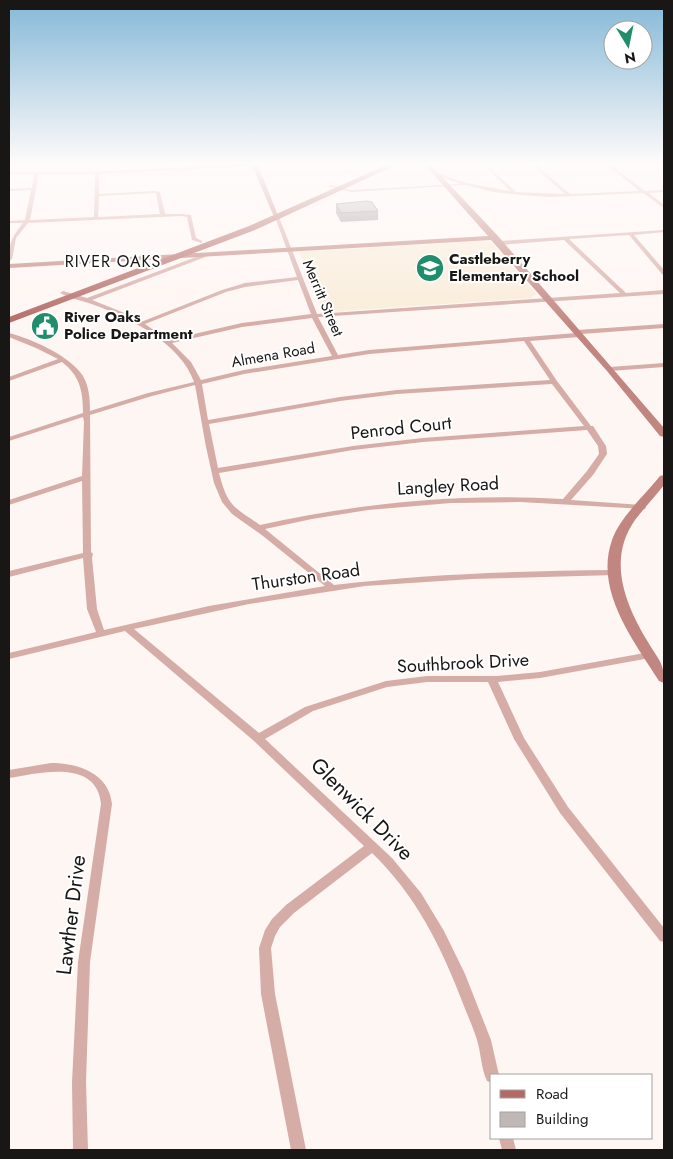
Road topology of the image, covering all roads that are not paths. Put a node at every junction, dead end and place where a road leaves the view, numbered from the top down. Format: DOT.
graph roads {
  1 [pos="71,219"];
  2 [pos="190,219"];
  3 [pos="265,219"];
  4 [pos="278,219"];
  5 [pos="477,219"];
  6 [pos="27,221"];
  7 [pos="9,222"];
  8 [pos="484,227"];
  9 [pos="664,231"];
  10 [pos="631,234"];
  11 [pos="565,238"];
  12 [pos="460,240"];
  13 [pos="497,240"];
  14 [pos="202,248"];
  15 [pos="289,250"];
  16 [pos="181,255"];
  17 [pos="158,258"];
  18 [pos="9,259"];
  19 [pos="144,263"];
  20 [pos="9,266"];
  21 [pos="664,273"];
  22 [pos="124,277"];
  23 [pos="300,278"];
  24 [pos="664,292"];
  25 [pos="63,293"];
  26 [pos="625,295"];
  27 [pos="74,296"];
  28 [pos="87,300"];
  29 [pos="547,300"];
  30 [pos="9,313"];
  31 [pos="314,315"];
  32 [pos="9,320"];
  33 [pos="141,324"];
  34 [pos="664,326"];
  35 [pos="578,333"];
  36 [pos="9,335"];
  37 [pos="526,339"];
  38 [pos="166,342"];
  39 [pos="336,356"];
  40 [pos="62,360"];
  41 [pos="664,365"];
  42 [pos="610,369"];
  43 [pos="9,379"];
  44 [pos="198,382"];
  45 [pos="554,382"];
  46 [pos="86,414"];
  47 [pos="206,423"];
  48 [pos="661,426"];
  49 [pos="590,428"];
  50 [pos="664,434"];
  51 [pos="9,438"];
  52 [pos="216,471"];
  53 [pos="86,477"];
  54 [pos="664,478"];
  55 [pos="566,501"];
  56 [pos="9,502"];
  57 [pos="642,507"];
  58 [pos="258,528"];
  59 [pos="88,554"];
  60 [pos="614,573"];
  61 [pos="9,574"];
  62 [pos="330,588"];
  63 [pos="127,628"];
  64 [pos="100,634"];
  65 [pos="650,655"];
  66 [pos="9,656"];
  67 [pos="491,678"];
  68 [pos="664,678"];
  69 [pos="258,738"];
  70 [pos="9,774"];
  71 [pos="372,846"];
  72 [pos="664,937"];
  73 [pos="492,1074"];
  74 [pos="81,1150"];
  75 [pos="299,1150"];
  1 -- 6 [label="street"];
  2 -- 14 [label="street"];
  3 -- 14 [label="main road"];
  4 -- 15 [label="street, Merritt Street"];
  5 -- 8 [label="street"];
  6 -- 7 [label="street"];
  6 -- 18 [label="street"];
  8 -- 12 [label="street"];
  8 -- 13 [label="street"];
  9 -- 10 [label="street"];
  10 -- 11 [label="street"];
  10 -- 21 [label="street"];
  11 -- 13 [label="street"];
  11 -- 26 [label="street"];
  12 -- 13 [label="street"];
  12 -- 15 [label="street"];
  13 -- 29 [label="street"];
  14 -- 15 [label="street"];
  14 -- 16 [label="street"];
  14 -- 16 [label="main road"];
  14 -- 17 [label="main road"];
  14 -- 28 [label="street"];
  15 -- 23 [label="street, Merritt Street"];
  16 -- 17 [label="street"];
  16 -- 22 [label="main road"];
  17 -- 19 [label="main road"];
  17 -- 20 [label="street"];
  19 -- 22 [label="main road"];
  19 -- 25 [label="main road"];
  22 -- 27 [label="main road"];
  23 -- 31 [label="street, Merritt Street"];
  23 -- 33 [label="street"];
  24 -- 26 [label="street"];
  25 -- 27 [label="street"];
  25 -- 30 [label="main road"];
  26 -- 29 [label="street"];
  27 -- 28 [label="street"];
  27 -- 32 [label="main road"];
  28 -- 33 [label="street"];
  29 -- 31 [label="street"];
  29 -- 35 [label="street"];
  31 -- 38 [label="street"];
  31 -- 39 [label="street, Merritt Street"];
  33 -- 38 [label="street"];
  34 -- 35 [label="street, Almena Road"];
  35 -- 37 [label="street, Almena Road"];
  35 -- 42 [label="street"];
  36 -- 40 [label="street"];
  37 -- 39 [label="street, Almena Road"];
  37 -- 45 [label="street"];
  38 -- 44 [label="street"];
  39 -- 44 [label="street, Almena Road"];
  40 -- 43 [label="street"];
  40 -- 46 [label="street"];
  41 -- 42 [label="street"];
  42 -- 48 [label="street"];
  44 -- 46 [label="street, Almena Road"];
  44 -- 47 [label="street"];
  45 -- 47 [label="street"];
  45 -- 49 [label="street"];
  46 -- 51 [label="street, Almena Road"];
  46 -- 53 [label="street"];
  47 -- 52 [label="street"];
  48 -- 50 [label="street"];
  49 -- 52 [label="street, Penrod Court"];
  49 -- 55 [label="street"];
  52 -- 58 [label="street"];
  53 -- 56 [label="street"];
  53 -- 59 [label="street"];
  54 -- 57 [label="street"];
  55 -- 57 [label="street, Langley Road"];
  55 -- 58 [label="street, Langley Road"];
  57 -- 60 [label="street"];
  58 -- 62 [label="street"];
  59 -- 61 [label="street"];
  59 -- 64 [label="street"];
  60 -- 62 [label="street, Thurston Road"];
  60 -- 65 [label="street"];
  62 -- 63 [label="street, Thurston Road"];
  63 -- 64 [label="street, Thurston Road"];
  63 -- 69 [label="street, Glenwick Drive"];
  64 -- 66 [label="street, Thurston Road"];
  65 -- 67 [label="street, Southbrook Drive"];
  65 -- 68 [label="street"];
  67 -- 69 [label="street, Southbrook Drive"];
  67 -- 72 [label="street"];
  69 -- 71 [label="street, Glenwick Drive"];
  70 -- 74 [label="street, Lawther Drive"];
  71 -- 73 [label="street, Glenwick Drive"];
  71 -- 75 [label="street"];
}
